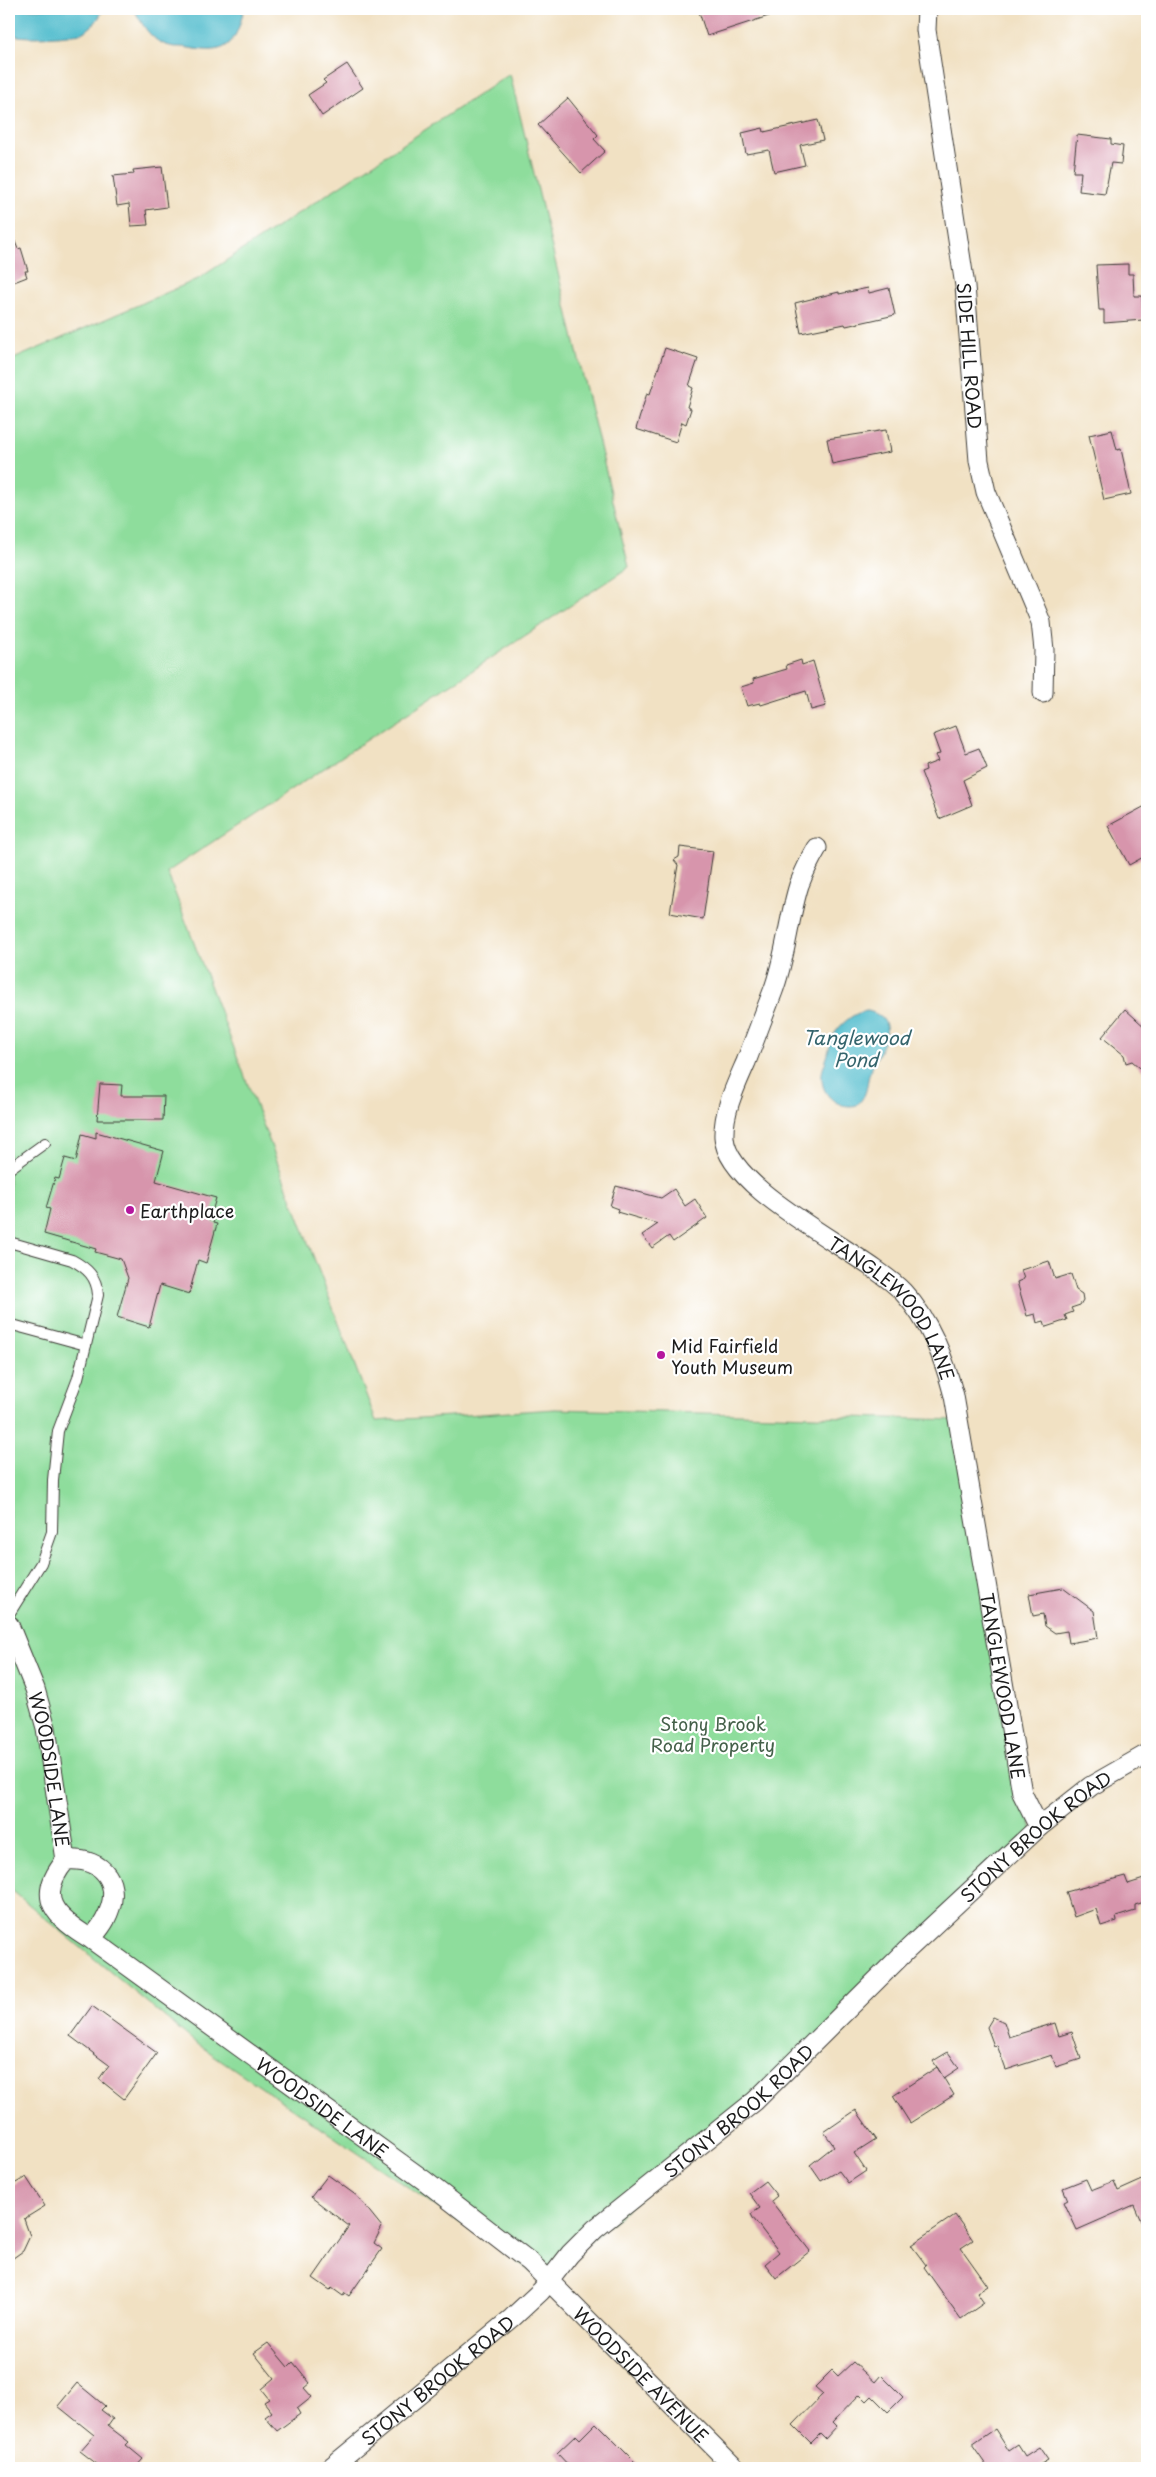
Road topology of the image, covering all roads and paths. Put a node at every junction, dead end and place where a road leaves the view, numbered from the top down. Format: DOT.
graph roads {
  1 [pos="927,9"];
  2 [pos="1043,693"];
  3 [pos="817,848"];
  4 [pos="45,1143"];
  5 [pos="9,1169"];
  6 [pos="9,1242"];
  7 [pos="9,1324"];
  8 [pos="86,1345"];
  9 [pos="9,1614"];
  10 [pos="9,1625"];
  11 [pos="1147,1754"];
  12 [pos="1039,1827"];
  13 [pos="66,1860"];
  14 [pos="91,1939"];
  15 [pos="550,2280"];
  16 [pos="330,2468"];
  17 [pos="735,2468"];
  1 -- 2 [label="street, SIDE HILL ROAD"];
  3 -- 12 [label="street, TANGLEWOOD LANE"];
  4 -- 5 [label="lane"];
  6 -- 8 [label="lane"];
  7 -- 8 [label="lane"];
  8 -- 9 [label="lane"];
  10 -- 13 [label="street, WOODSIDE LANE"];
  11 -- 12 [label="street, STONY BROOK ROAD"];
  12 -- 15 [label="street, STONY BROOK ROAD"];
  13 -- 14 [label="street, WOODSIDE LANE"];
  13 -- 14 [label="street, WOODSIDE LANE"];
  14 -- 15 [label="street, WOODSIDE LANE"];
  15 -- 16 [label="street, STONY BROOK ROAD"];
  15 -- 17 [label="street, WOODSIDE AVENUE"];
}
